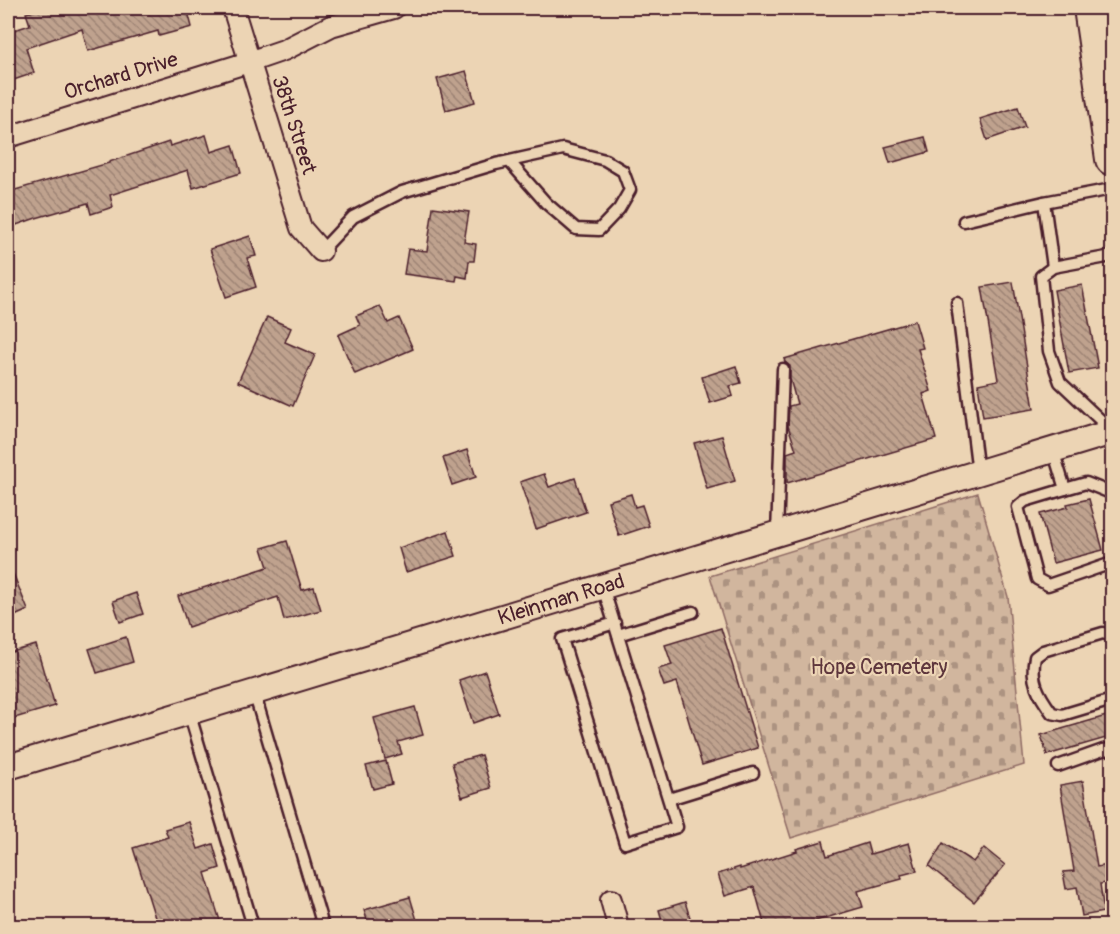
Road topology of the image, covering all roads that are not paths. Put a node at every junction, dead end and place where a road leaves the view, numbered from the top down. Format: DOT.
graph roads {
  1 [pos="233,8"];
  2 [pos="394,8"];
  3 [pos="1090,8"];
  4 [pos="249,62"];
  5 [pos="8,137"];
  6 [pos="1113,159"];
  7 [pos="509,161"];
  8 [pos="1113,189"];
  9 [pos="1044,202"];
  10 [pos="964,221"];
  11 [pos="321,251"];
  12 [pos="1113,256"];
  13 [pos="1053,267"];
  14 [pos="957,303"];
  15 [pos="783,369"];
  16 [pos="1113,432"];
  17 [pos="1053,450"];
  18 [pos="978,473"];
  19 [pos="1065,489"];
  20 [pos="1113,490"];
  21 [pos="777,534"];
  22 [pos="1113,563"];
  23 [pos="603,586"];
  24 [pos="693,612"];
  25 [pos="615,623"];
  26 [pos="618,635"];
  27 [pos="1113,636"];
  28 [pos="254,692"];
  29 [pos="1113,700"];
  30 [pos="189,712"];
  31 [pos="1113,749"];
  32 [pos="1058,766"];
  33 [pos="8,767"];
  34 [pos="753,773"];
  35 [pos="669,799"];
  36 [pos="611,900"];
  37 [pos="252,927"];
  38 [pos="323,927"];
  39 [pos="618,927"];
  1 -- 4 [label="street, 38th Street"];
  2 -- 4 [label="street, Orchard Drive"];
  3 -- 6 [label="main road"];
  4 -- 5 [label="street, Orchard Drive"];
  4 -- 11 [label="street, 38th Street"];
  7 -- 7 [label="lane"];
  7 -- 11 [label="lane"];
  8 -- 9 [label="lane"];
  9 -- 10 [label="lane"];
  9 -- 13 [label="lane"];
  12 -- 13 [label="lane"];
  13 -- 16 [label="lane"];
  14 -- 18 [label="lane"];
  15 -- 21 [label="lane"];
  16 -- 17 [label="street, Kleinman Road"];
  17 -- 18 [label="street, Kleinman Road"];
  17 -- 19 [label="lane"];
  18 -- 21 [label="street, Kleinman Road"];
  19 -- 20 [label="lane"];
  19 -- 22 [label="lane"];
  21 -- 23 [label="street, Kleinman Road"];
  23 -- 25 [label="lane"];
  23 -- 28 [label="street, Kleinman Road"];
  24 -- 26 [label="lane"];
  25 -- 26 [label="lane"];
  25 -- 35 [label="lane"];
  26 -- 35 [label="lane"];
  27 -- 29 [label="lane"];
  28 -- 30 [label="street, Kleinman Road"];
  28 -- 38 [label="lane"];
  30 -- 33 [label="street, Kleinman Road"];
  30 -- 37 [label="lane"];
  31 -- 32 [label="lane"];
  34 -- 35 [label="lane"];
  36 -- 39 [label="street"];
}
